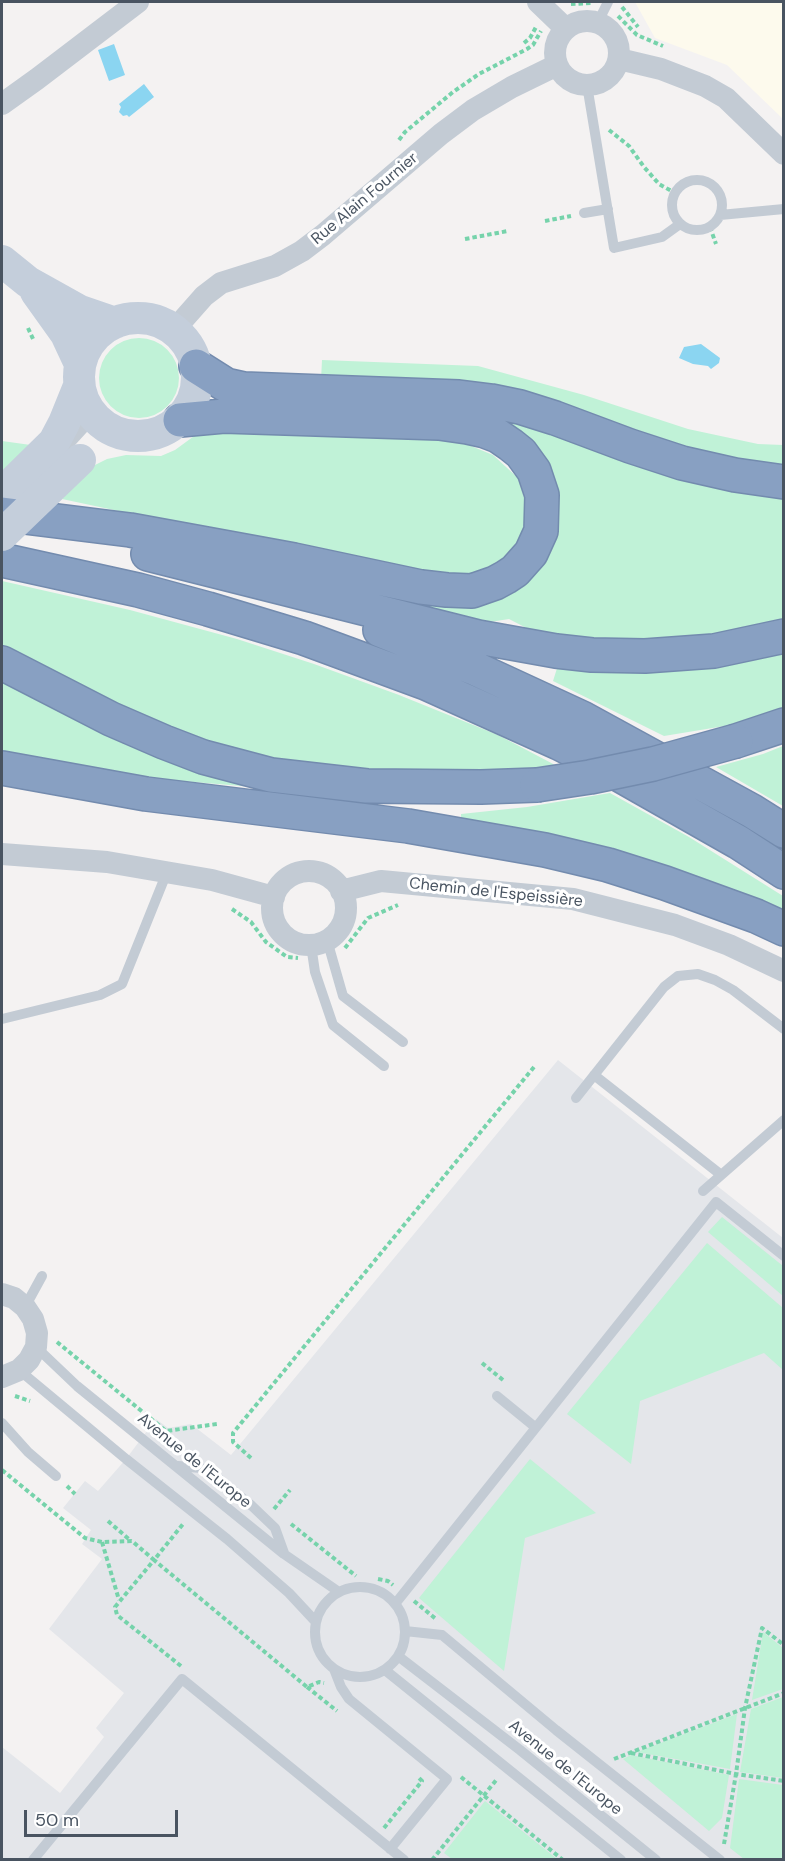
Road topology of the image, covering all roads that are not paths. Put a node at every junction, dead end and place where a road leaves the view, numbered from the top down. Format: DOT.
graph roads {
  1 [pos="138,2"];
  2 [pos="608,2"];
  3 [pos="539,11"];
  4 [pos="595,12"];
  5 [pos="557,21"];
  6 [pos="619,59"];
  7 [pos="557,65"];
  8 [pos="588,85"];
  9 [pos="2,104"];
  10 [pos="783,154"];
  11 [pos="608,209"];
  12 [pos="783,209"];
  13 [pos="578,214"];
  14 [pos="720,215"];
  15 [pos="680,224"];
  16 [pos="2,261"];
  17 [pos="28,282"];
  18 [pos="115,323"];
  19 [pos="174,330"];
  20 [pos="196,366"];
  21 [pos="80,375"];
  22 [pos="94,417"];
  23 [pos="180,420"];
  24 [pos="126,435"];
  25 [pos="58,458"];
  26 [pos="783,482"];
  27 [pos="3,508"];
  28 [pos="2,535"];
  29 [pos="2,560"];
  30 [pos="208,569"];
  31 [pos="783,636"];
  32 [pos="2,663"];
  33 [pos="783,725"];
  34 [pos="2,768"];
  35 [pos="537,785"];
  36 [pos="197,801"];
  37 [pos="783,831"];
  38 [pos="2,854"];
  39 [pos="167,872"];
  40 [pos="783,872"];
  41 [pos="341,891"];
  42 [pos="274,897"];
  43 [pos="783,929"];
  44 [pos="319,942"];
  45 [pos="783,971"];
  46 [pos="2,1019"];
  47 [pos="783,1029"];
  48 [pos="403,1042"];
  49 [pos="384,1066"];
  50 [pos="594,1076"];
  51 [pos="576,1098"];
  52 [pos="783,1120"];
  53 [pos="720,1174"];
  54 [pos="703,1191"];
  55 [pos="783,1256"];
  56 [pos="42,1275"];
  57 [pos="2,1294"];
  58 [pos="25,1307"];
  59 [pos="45,1344"];
  60 [pos="10,1374"];
  61 [pos="497,1396"];
  62 [pos="2,1423"];
  63 [pos="535,1427"];
  64 [pos="177,1466"];
  65 [pos="56,1476"];
  66 [pos="284,1554"];
  67 [pos="339,1592"];
  68 [pos="395,1604"];
  69 [pos="316,1622"];
  70 [pos="405,1631"];
  71 [pos="398,1656"];
  72 [pos="334,1669"];
  73 [pos="385,1670"];
  74 [pos="390,1849"];
  75 [pos="722,1854"];
  76 [pos="33,1860"];
  77 [pos="404,1860"];
  78 [pos="621,1860"];
  79 [pos="656,1860"];
  1 -- 9 [label="street"];
  2 -- 4 [label="lane"];
  3 -- 5 [label="street"];
  4 -- 5 [label="street"];
  4 -- 6 [label="street"];
  5 -- 7 [label="street"];
  6 -- 8 [label="street"];
  6 -- 10 [label="street"];
  7 -- 8 [label="street"];
  7 -- 19 [label="street, Rue Alain Fournier"];
  8 -- 11 [label="lane"];
  11 -- 13 [label="lane"];
  11 -- 15 [label="lane"];
  12 -- 14 [label="lane"];
  14 -- 15 [label="lane"];
  14 -- 15 [label="lane"];
  16 -- 17 [label="street"];
  17 -- 18 [label="street"];
  17 -- 21 [label="street"];
  18 -- 19 [label="street"];
  18 -- 21 [label="street"];
  19 -- 20 [label="street"];
  20 -- 23 [label="street"];
  20 -- 26 [label="highway"];
  21 -- 22 [label="street"];
  21 -- 25 [label="street"];
  22 -- 24 [label="street"];
  22 -- 25 [label="lane"];
  23 -- 24 [label="street"];
  23 -- 27 [label="highway"];
  24 -- 25 [label="street"];
  25 -- 27 [label="street"];
  25 -- 28 [label="street, bridge"];
  27 -- 30 [label="highway"];
  29 -- 40 [label="highway"];
  30 -- 31 [label="highway"];
  30 -- 37 [label="highway"];
  32 -- 35 [label="highway"];
  33 -- 35 [label="highway, bridge"];
  34 -- 36 [label="highway"];
  35 -- 36 [label="highway"];
  36 -- 43 [label="highway"];
  38 -- 39 [label="street"];
  39 -- 42 [label="street"];
  39 -- 46 [label="lane"];
  41 -- 42 [label="street"];
  41 -- 44 [label="street"];
  41 -- 45 [label="street, Chemin de l'Espeissière"];
  42 -- 44 [label="street"];
  44 -- 48 [label="lane"];
  44 -- 49 [label="lane"];
  47 -- 50 [label="lane"];
  50 -- 51 [label="lane"];
  50 -- 53 [label="lane"];
  52 -- 53 [label="lane"];
  53 -- 54 [label="lane"];
  55 -- 63 [label="lane"];
  56 -- 58 [label="lane"];
  57 -- 58 [label="street"];
  58 -- 59 [label="street"];
  59 -- 60 [label="street"];
  59 -- 64 [label="lane, Avenue de l'Europe"];
  60 -- 69 [label="lane"];
  61 -- 63 [label="lane"];
  62 -- 65 [label="lane"];
  63 -- 68 [label="lane"];
  64 -- 66 [label="lane, Avenue de l'Europe"];
  64 -- 66 [label="lane"];
  66 -- 67 [label="lane, Avenue de l'Europe"];
  67 -- 68 [label="lane"];
  67 -- 69 [label="lane"];
  68 -- 70 [label="lane"];
  69 -- 72 [label="lane"];
  70 -- 71 [label="lane"];
  70 -- 75 [label="lane"];
  71 -- 73 [label="lane"];
  71 -- 79 [label="lane, Avenue de l'Europe"];
  72 -- 73 [label="lane"];
  72 -- 74 [label="lane"];
  73 -- 78 [label="lane"];
  74 -- 76 [label="lane"];
  74 -- 77 [label="lane"];
}
